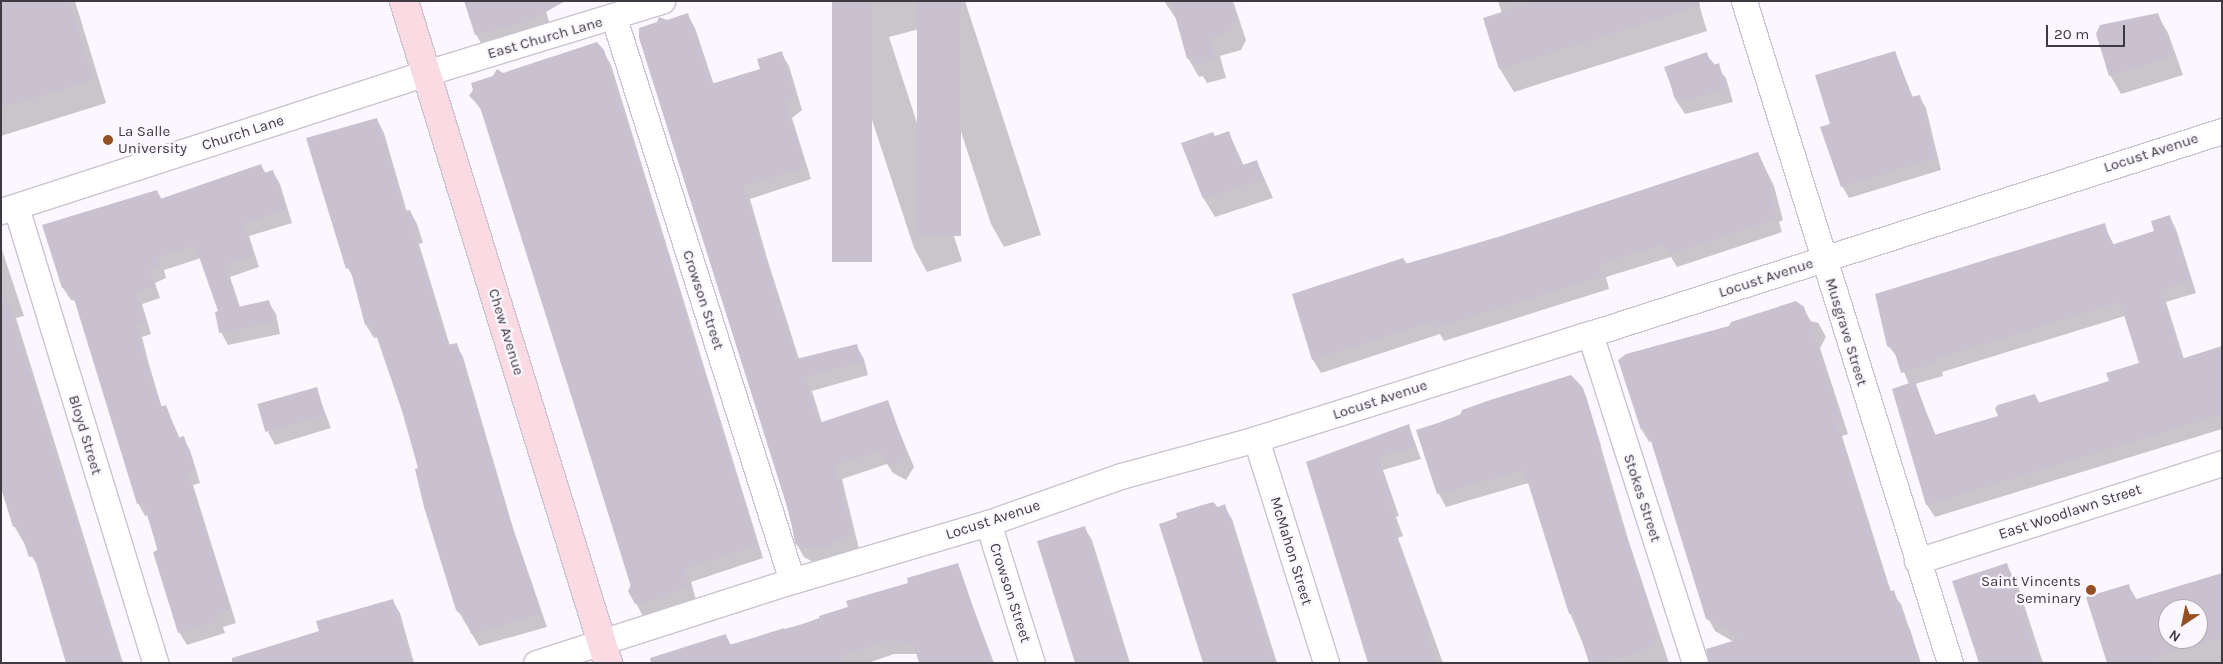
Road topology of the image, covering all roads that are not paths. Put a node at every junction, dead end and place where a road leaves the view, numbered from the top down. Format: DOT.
graph roads {
  1 [pos="404,1"];
  2 [pos="662,1"];
  3 [pos="1744,1"];
  4 [pos="614,18"];
  5 [pos="426,73"];
  6 [pos="2222,131"];
  7 [pos="9,209"];
  8 [pos="1823,259"];
  9 [pos="1590,334"];
  10 [pos="1256,439"];
  11 [pos="2222,463"];
  12 [pos="988,523"];
  13 [pos="1917,561"];
  14 [pos="792,580"];
  15 [pos="605,652"];
  16 [pos="155,663"];
  17 [pos="536,663"];
  18 [pos="1032,663"];
  19 [pos="1326,663"];
  20 [pos="1695,663"];
  21 [pos="1950,663"];
  1 -- 5 [label="street, Chew Avenue"];
  2 -- 4 [label="street, East Church Lane"];
  3 -- 8 [label="street, Musgrave Street"];
  4 -- 5 [label="street, East Church Lane"];
  4 -- 14 [label="street, Crowson Street"];
  5 -- 7 [label="street, Church Lane"];
  5 -- 15 [label="street, Chew Avenue"];
  6 -- 8 [label="street, Locust Avenue"];
  7 -- 16 [label="street, Bloyd Street"];
  8 -- 9 [label="street, Locust Avenue"];
  8 -- 13 [label="street, Musgrave Street"];
  9 -- 10 [label="street, Locust Avenue"];
  9 -- 20 [label="street, Stokes Street"];
  10 -- 12 [label="street, Locust Avenue"];
  10 -- 19 [label="street, McMahon Street"];
  11 -- 13 [label="street, East Woodlawn Street"];
  12 -- 14 [label="street, Locust Avenue"];
  12 -- 18 [label="street, Crowson Street"];
  13 -- 21 [label="street, Musgrave Street"];
  14 -- 15 [label="street, Locust Avenue"];
  15 -- 17 [label="street, Locust Avenue"];
}
